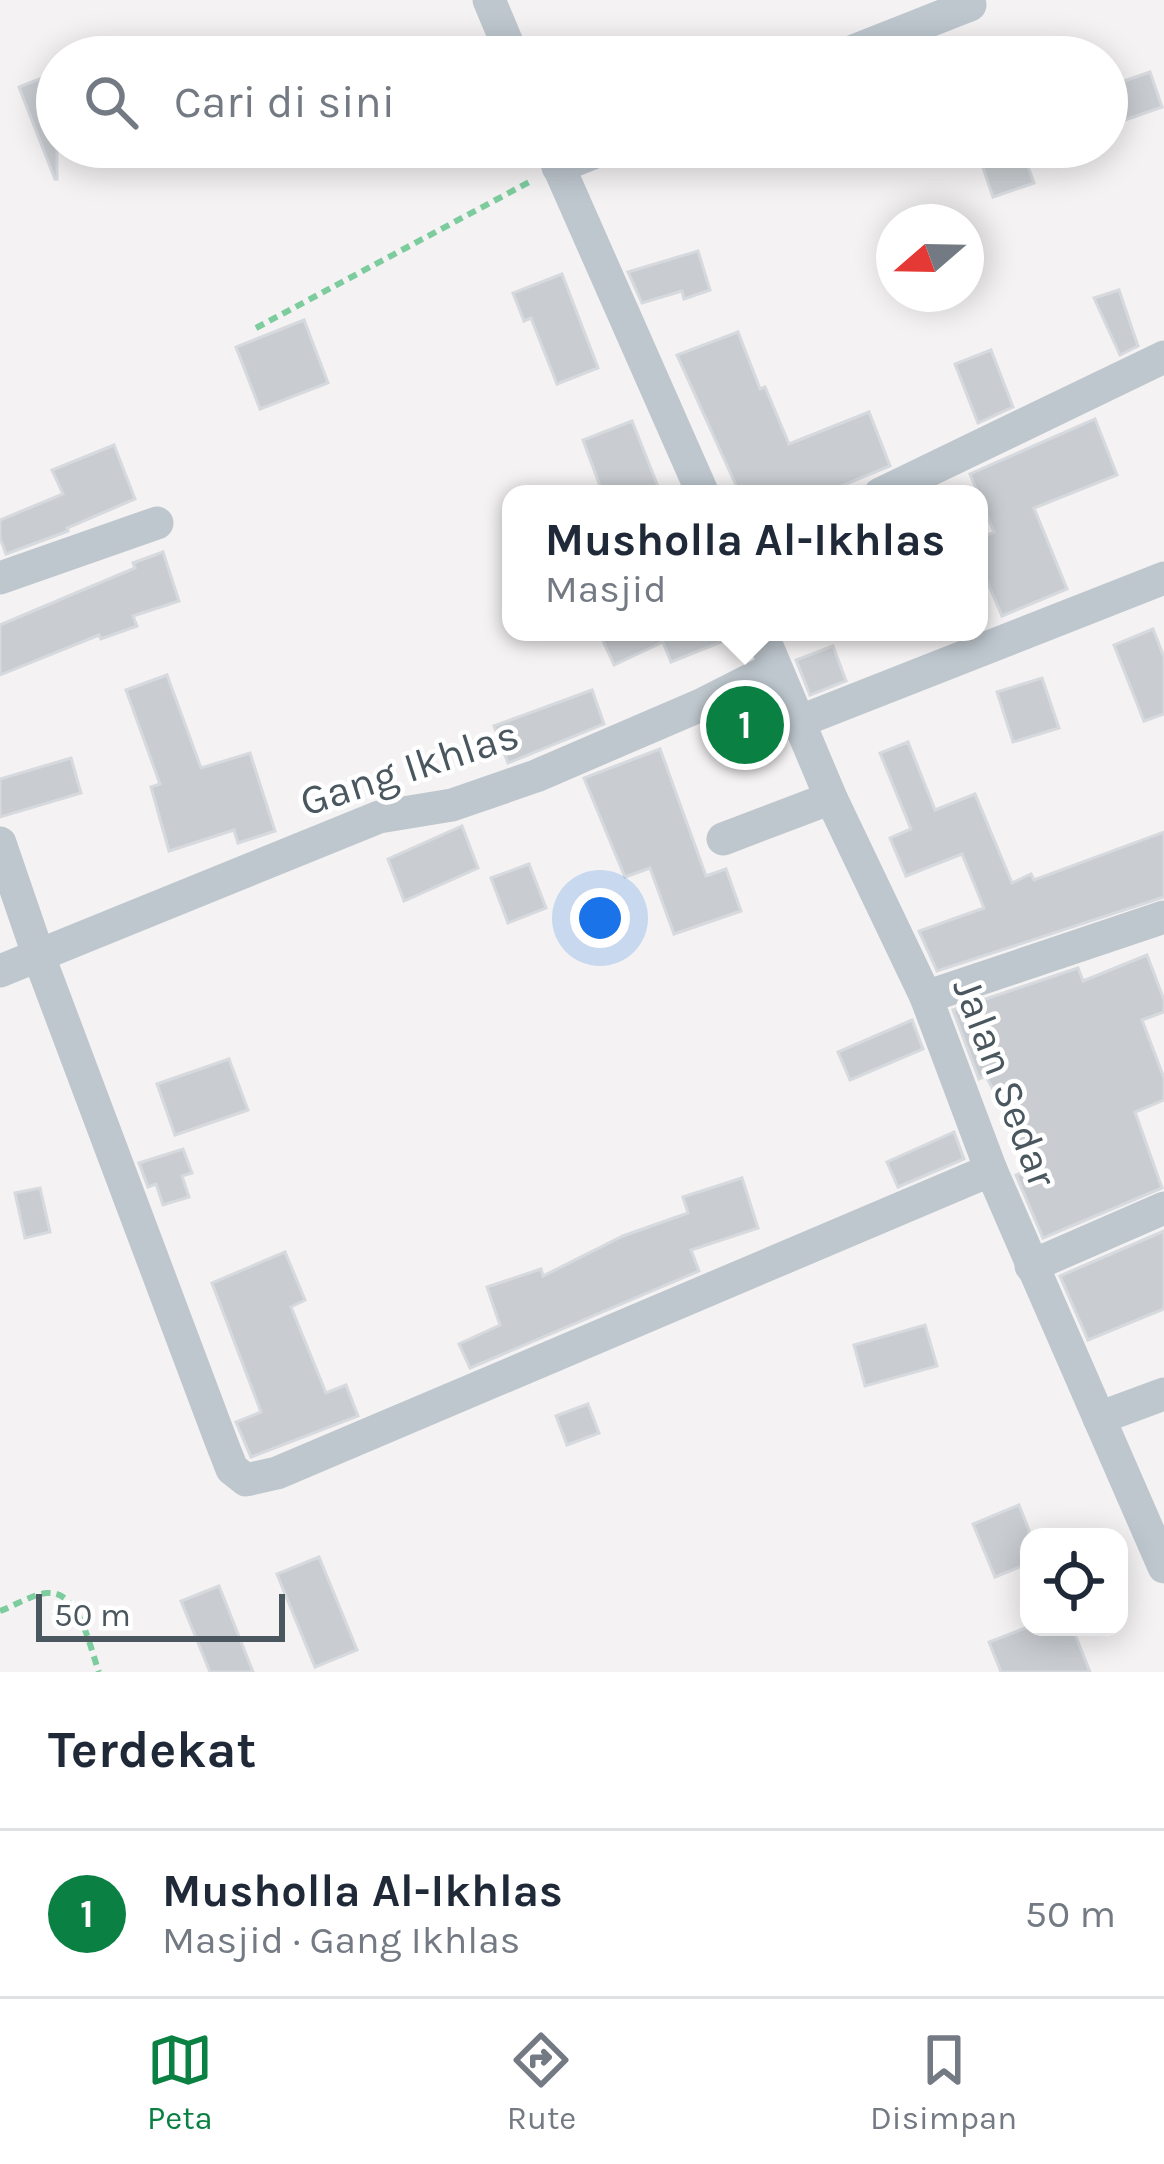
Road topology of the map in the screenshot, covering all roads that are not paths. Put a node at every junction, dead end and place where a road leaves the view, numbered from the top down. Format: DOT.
graph roads {
  1 [pos="489,0"];
  2 [pos="970,5"];
  3 [pos="504,36"];
  4 [pos="891,36"];
  5 [pos="559,168"];
  6 [pos="1164,357"];
  7 [pos="700,485"];
  8 [pos="899,485"];
  9 [pos="157,523"];
  10 [pos="0,578"];
  11 [pos="1164,578"];
  12 [pos="764,641"];
  13 [pos="774,668"];
  14 [pos="798,722"];
  15 [pos="831,798"];
  16 [pos="723,839"];
  17 [pos="0,843"];
  18 [pos="1164,917"];
  19 [pos="38,954"];
  20 [pos="0,970"];
  21 [pos="926,997"];
  22 [pos="991,1170"];
  23 [pos="1164,1208"];
  24 [pos="1031,1266"];
  25 [pos="1164,1394"];
  26 [pos="1100,1418"];
  27 [pos="1164,1567"];
  1 -- 3 [label="street"];
  2 -- 4 [label="street"];
  5 -- 7 [label="street"];
  6 -- 8 [label="street"];
  9 -- 10 [label="street"];
  11 -- 14 [label="street"];
  12 -- 13 [label="street, Jalan Sedar"];
  13 -- 14 [label="street, Jalan Sedar"];
  13 -- 19 [label="street, Gang Ikhlas"];
  14 -- 15 [label="street, Jalan Sedar"];
  15 -- 16 [label="street"];
  15 -- 21 [label="street, Jalan Sedar"];
  17 -- 19 [label="street"];
  18 -- 21 [label="street"];
  19 -- 20 [label="street, Gang Ikhlas"];
  19 -- 22 [label="street"];
  21 -- 22 [label="street, Jalan Sedar"];
  22 -- 24 [label="street, Jalan Sedar"];
  23 -- 24 [label="street"];
  24 -- 26 [label="street, Jalan Sedar"];
  25 -- 26 [label="street"];
  26 -- 27 [label="street, Jalan Sedar"];
}
